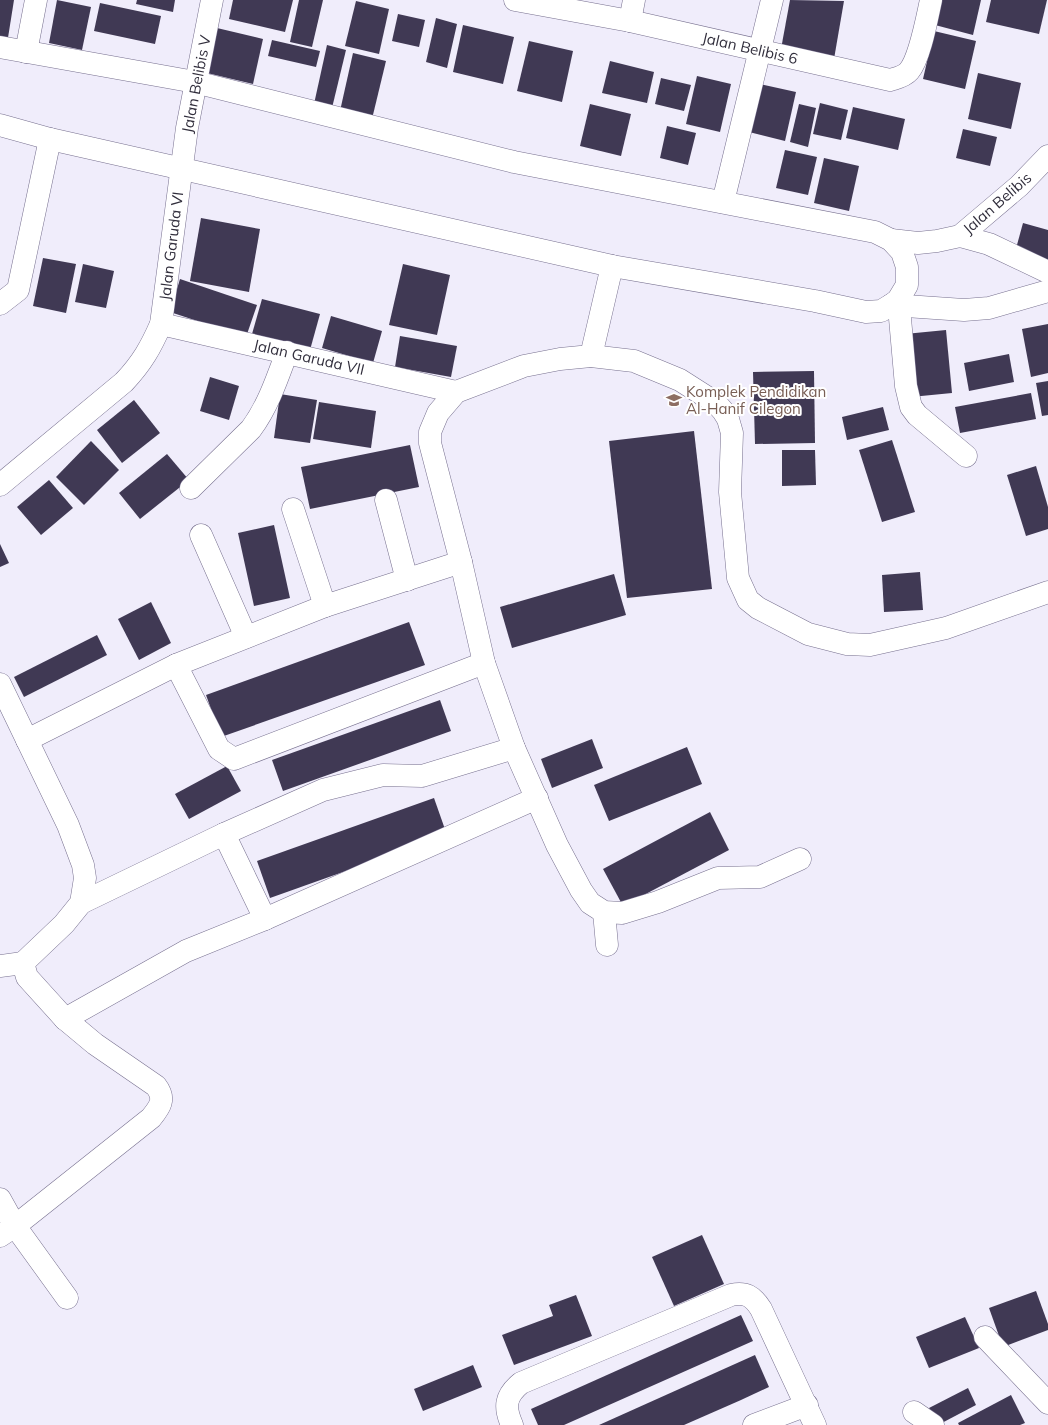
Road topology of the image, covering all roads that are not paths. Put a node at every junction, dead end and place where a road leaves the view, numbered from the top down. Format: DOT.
graph roads {
  1 [pos="36,0"];
  2 [pos="212,0"];
  3 [pos="516,0"];
  4 [pos="772,0"];
  5 [pos="931,0"];
  6 [pos="632,10"];
  7 [pos="0,47"];
  8 [pos="760,51"];
  9 [pos="26,52"];
  10 [pos="194,82"];
  11 [pos="0,125"];
  12 [pos="50,139"];
  13 [pos="1048,156"];
  14 [pos="181,169"];
  15 [pos="723,202"];
  16 [pos="960,236"];
  17 [pos="891,240"];
  18 [pos="612,266"];
  19 [pos="1048,272"];
  20 [pos="9,288"];
  21 [pos="1048,291"];
  22 [pos="0,304"];
  23 [pos="895,306"];
  24 [pos="161,324"];
  25 [pos="286,352"];
  26 [pos="591,356"];
  27 [pos="456,392"];
  28 [pos="966,456"];
  29 [pos="0,485"];
  30 [pos="191,488"];
  31 [pos="386,500"];
  32 [pos="293,510"];
  33 [pos="201,535"];
  34 [pos="461,562"];
  35 [pos="407,580"];
  36 [pos="1048,592"];
  37 [pos="325,606"];
  38 [pos="246,637"];
  39 [pos="484,663"];
  40 [pos="176,665"];
  41 [pos="0,684"];
  42 [pos="27,740"];
  43 [pos="514,748"];
  44 [pos="537,798"];
  45 [pos="224,834"];
  46 [pos="800,859"];
  47 [pos="81,903"];
  48 [pos="604,912"];
  49 [pos="265,919"];
  50 [pos="607,945"];
  51 [pos="23,963"];
  52 [pos="0,966"];
  53 [pos="65,1019"];
  54 [pos="0,1198"];
  55 [pos="8,1231"];
  56 [pos="67,1298"];
  57 [pos="985,1337"];
  58 [pos="1048,1403"];
  59 [pos="807,1405"];
  60 [pos="914,1412"];
  61 [pos="512,1425"];
  62 [pos="754,1425"];
  63 [pos="816,1425"];
  64 [pos="933,1425"];
  1 -- 9 [label="street"];
  2 -- 10 [label="street, Jalan Belibis V"];
  3 -- 6 [label="street, Jalan Belibis 6"];
  4 -- 8 [label="street"];
  5 -- 8 [label="street, Jalan Belibis 6"];
  6 -- 8 [label="street, Jalan Belibis 6"];
  7 -- 9 [label="street"];
  8 -- 15 [label="street"];
  9 -- 10 [label="street"];
  10 -- 14 [label="street, Jalan Belibis V"];
  10 -- 15 [label="street"];
  11 -- 12 [label="street"];
  12 -- 14 [label="street"];
  12 -- 20 [label="street"];
  13 -- 16 [label="street, Jalan Belibis"];
  14 -- 18 [label="street"];
  14 -- 24 [label="street, Jalan Garuda VI"];
  15 -- 17 [label="street"];
  16 -- 17 [label="street, Jalan Belibis"];
  16 -- 19 [label="street"];
  17 -- 23 [label="street"];
  18 -- 23 [label="street"];
  18 -- 26 [label="street"];
  20 -- 22 [label="street"];
  21 -- 23 [label="street"];
  23 -- 28 [label="street"];
  24 -- 25 [label="street, Jalan Garuda VII"];
  24 -- 29 [label="street, Jalan Garuda VI"];
  25 -- 27 [label="street, Jalan Garuda VII"];
  25 -- 30 [label="street"];
  26 -- 27 [label="street"];
  26 -- 36 [label="street"];
  27 -- 34 [label="street"];
  31 -- 35 [label="street"];
  32 -- 37 [label="street"];
  33 -- 38 [label="street"];
  34 -- 35 [label="street"];
  34 -- 39 [label="street"];
  35 -- 37 [label="street"];
  37 -- 38 [label="street"];
  38 -- 40 [label="street"];
  39 -- 40 [label="street"];
  39 -- 43 [label="street"];
  40 -- 42 [label="street"];
  41 -- 42 [label="street"];
  42 -- 47 [label="street"];
  43 -- 44 [label="street"];
  43 -- 45 [label="street"];
  44 -- 48 [label="street"];
  44 -- 49 [label="street"];
  45 -- 47 [label="street"];
  45 -- 49 [label="street"];
  46 -- 48 [label="street"];
  47 -- 51 [label="street"];
  48 -- 50 [label="street"];
  49 -- 53 [label="street"];
  51 -- 52 [label="street"];
  51 -- 53 [label="street"];
  53 -- 55 [label="street"];
  54 -- 55 [label="street"];
  55 -- 56 [label="street"];
  57 -- 58 [label="street"];
  59 -- 61 [label="street"];
  59 -- 62 [label="street"];
  59 -- 63 [label="street"];
  60 -- 64 [label="street"];
}
